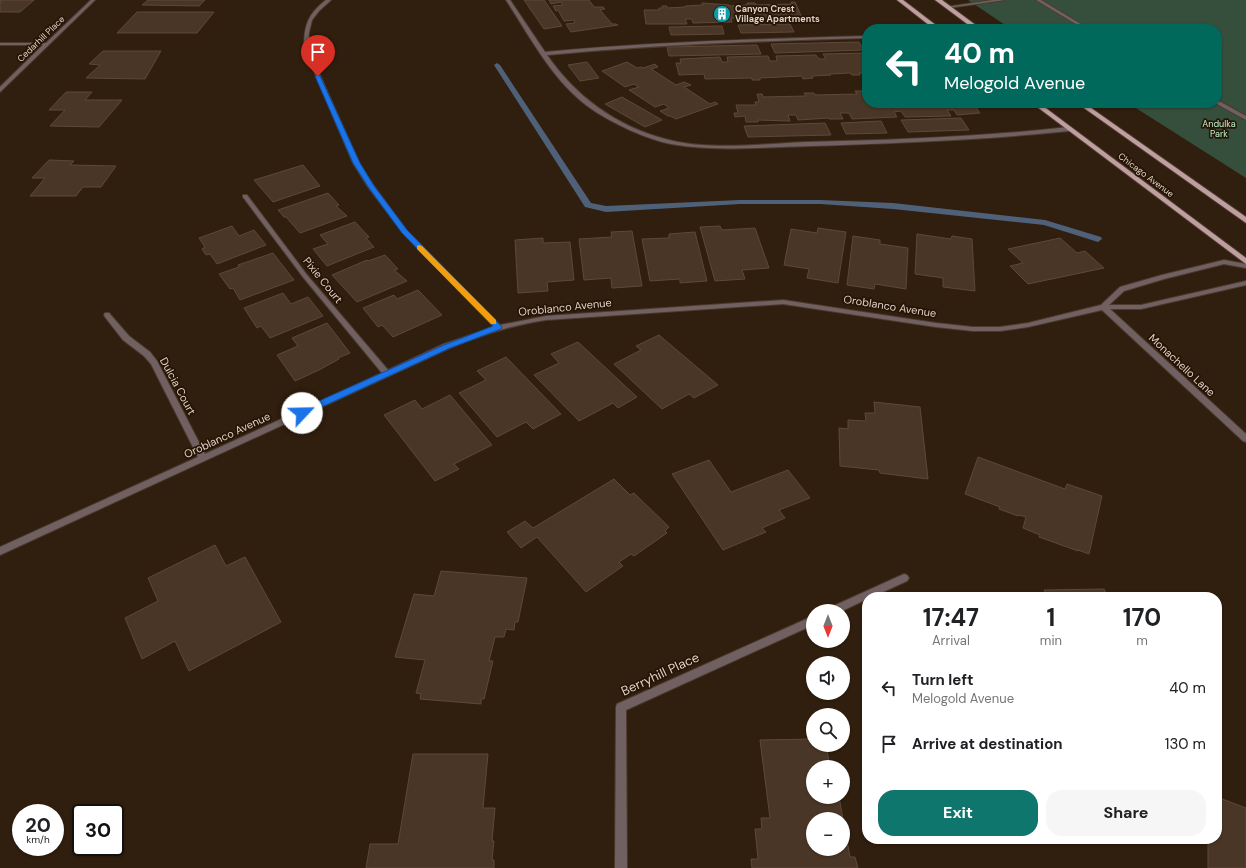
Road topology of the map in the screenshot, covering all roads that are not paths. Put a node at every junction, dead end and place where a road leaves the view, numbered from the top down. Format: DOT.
graph roads {
  1 [pos="93,0"];
  2 [pos="329,0"];
  3 [pos="508,0"];
  4 [pos="900,0"];
  5 [pos="938,0"];
  6 [pos="1003,0"];
  7 [pos="1038,0"];
  8 [pos="948,8"];
  9 [pos="931,24"];
  10 [pos="971,24"];
  11 [pos="1079,24"];
  12 [pos="862,37"];
  13 [pos="0,44"];
  14 [pos="46,44"];
  15 [pos="544,54"];
  16 [pos="0,90"];
  17 [pos="1222,105"];
  18 [pos="1042,108"];
  19 [pos="1087,108"];
  20 [pos="1246,118"];
  21 [pos="1069,129"];
  22 [pos="245,196"];
  23 [pos="1246,221"];
  24 [pos="1246,262"];
  25 [pos="1246,266"];
  26 [pos="1246,283"];
  27 [pos="1103,307"];
  28 [pos="107,315"];
  29 [pos="498,327"];
  30 [pos="387,374"];
  31 [pos="1246,439"];
  32 [pos="203,458"];
  33 [pos="0,551"];
  34 [pos="904,578"];
  35 [pos="873,592"];
  36 [pos="862,597"];
  37 [pos="847,604"];
  38 [pos="806,623"];
  39 [pos="621,868"];
  1 -- 14 [label="street, Cedarhill Place"];
  2 -- 29 [label="street"];
  3 -- 15 [label="street"];
  4 -- 9 [label="main road"];
  5 -- 8 [label="main road"];
  6 -- 8 [label="street"];
  7 -- 11 [label="street"];
  8 -- 10 [label="main road"];
  12 -- 15 [label="street"];
  13 -- 14 [label="street"];
  14 -- 16 [label="street, Cedarhill Place"];
  15 -- 21 [label="street"];
  17 -- 20 [label="street"];
  18 -- 21 [label="main road, Chicago Avenue"];
  19 -- 23 [label="main road, Chicago Avenue"];
  21 -- 24 [label="main road, Chicago Avenue"];
  22 -- 30 [label="street, Pixie Court"];
  25 -- 27 [label="street, Oroblanco Avenue"];
  26 -- 27 [label="street, Oroblanco Avenue"];
  27 -- 29 [label="street, Oroblanco Avenue"];
  27 -- 31 [label="street, Monachello Lane"];
  28 -- 32 [label="street, Dulcia Court"];
  29 -- 30 [label="street, Oroblanco Avenue"];
  30 -- 32 [label="street, Oroblanco Avenue"];
  32 -- 33 [label="street, Oroblanco Avenue"];
  34 -- 35 [label="street"];
  36 -- 37 [label="street"];
  38 -- 39 [label="street, Berryhill Place"];
}
